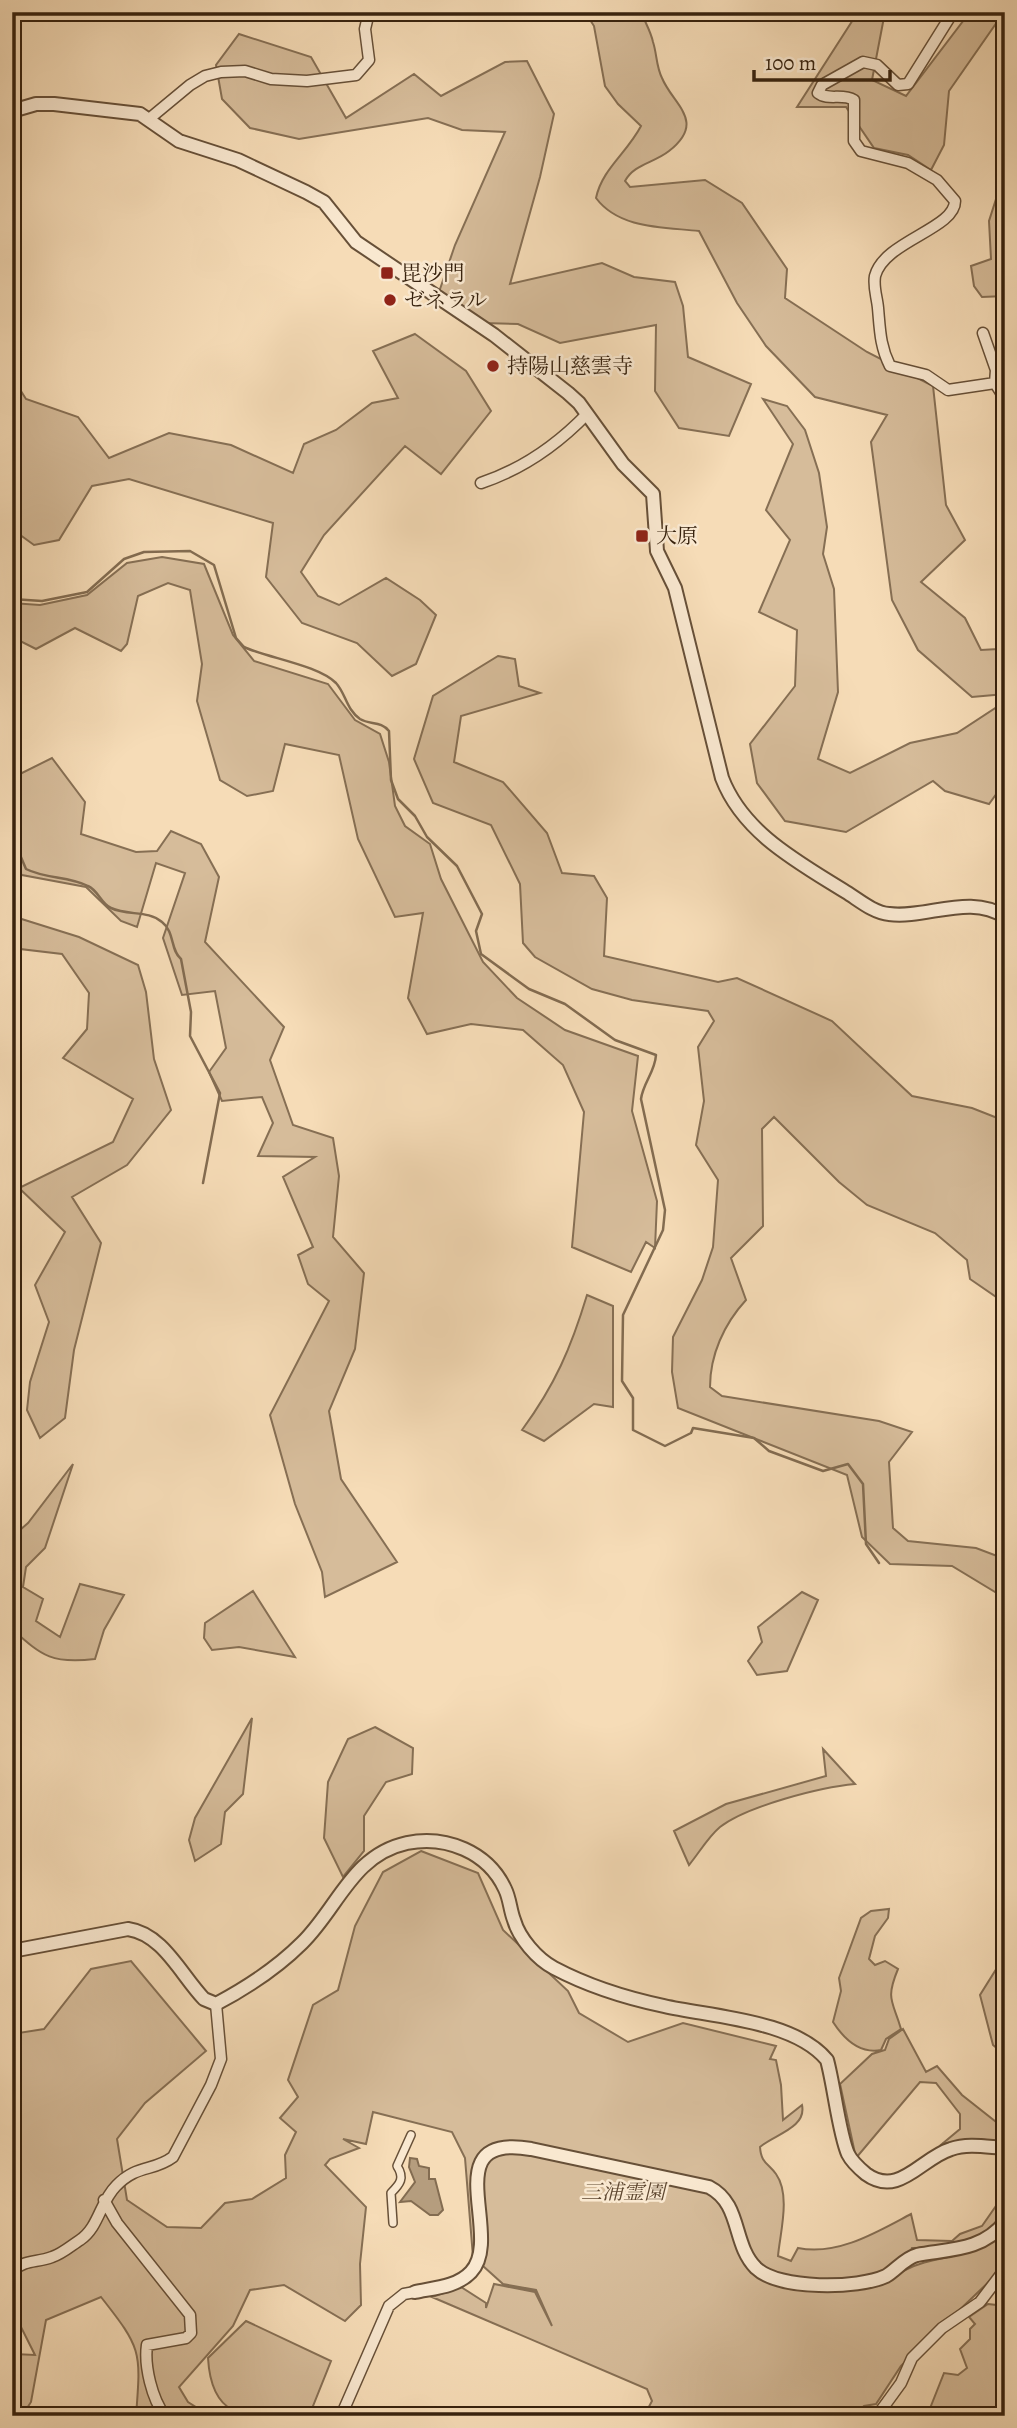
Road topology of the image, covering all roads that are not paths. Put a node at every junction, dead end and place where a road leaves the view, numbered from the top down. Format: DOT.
graph roads {
  1 [pos="369,12"];
  2 [pos="953,12"];
  3 [pos="12,111"];
  4 [pos="149,119"];
  5 [pos="983,333"];
  6 [pos="995,383"];
  7 [pos="1005,399"];
  8 [pos="587,414"];
  9 [pos="481,483"];
  10 [pos="1005,917"];
  11 [pos="12,1951"];
  12 [pos="216,2004"];
  13 [pos="411,2135"];
  14 [pos="1005,2148"];
  15 [pos="104,2200"];
  16 [pos="1005,2222"];
  17 [pos="393,2223"];
  18 [pos="1005,2270"];
  19 [pos="12,2271"];
  20 [pos="415,2291"];
  21 [pos="165,2416"];
  22 [pos="341,2416"];
  23 [pos="877,2416"];
  1 -- 4 [label="street"];
  2 -- 6 [label="street"];
  3 -- 4 [label="street"];
  4 -- 8 [label="street"];
  5 -- 6 [label="street"];
  6 -- 7 [label="street"];
  8 -- 9 [label="street"];
  8 -- 10 [label="street"];
  11 -- 12 [label="street"];
  12 -- 14 [label="street"];
  12 -- 15 [label="street"];
  13 -- 17 [label="street"];
  15 -- 19 [label="street"];
  15 -- 21 [label="street"];
  16 -- 20 [label="street"];
  18 -- 23 [label="street"];
  20 -- 22 [label="street"];
}
